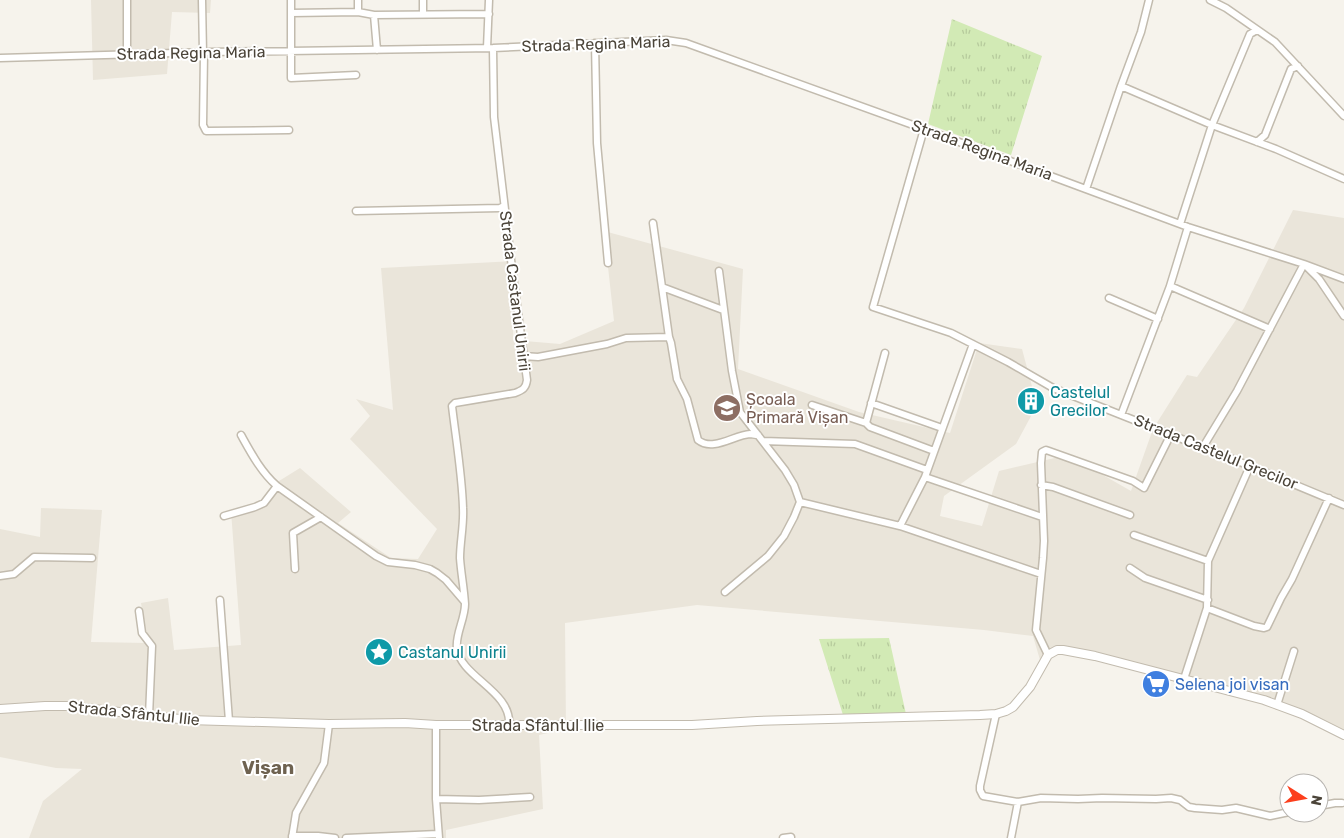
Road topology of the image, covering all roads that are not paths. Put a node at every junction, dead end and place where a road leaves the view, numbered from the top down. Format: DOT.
graph roads {
  1 [pos="127,0"];
  2 [pos="202,0"];
  3 [pos="291,0"];
  4 [pos="358,0"];
  5 [pos="423,0"];
  6 [pos="489,0"];
  7 [pos="1149,0"];
  8 [pos="1210,0"];
  9 [pos="358,12"];
  10 [pos="291,13"];
  11 [pos="423,13"];
  12 [pos="374,14"];
  13 [pos="489,14"];
  14 [pos="1257,30"];
  15 [pos="596,43"];
  16 [pos="490,48"];
  17 [pos="377,50"];
  18 [pos="290,51"];
  19 [pos="203,53"];
  20 [pos="127,55"];
  21 [pos="0,58"];
  22 [pos="1298,66"];
  23 [pos="356,75"];
  24 [pos="1121,86"];
  25 [pos="1344,116"];
  26 [pos="1212,125"];
  27 [pos="924,129"];
  28 [pos="289,130"];
  29 [pos="1257,142"];
  30 [pos="1344,179"];
  31 [pos="1086,189"];
  32 [pos="504,206"];
  33 [pos="356,211"];
  34 [pos="653,223"];
  35 [pos="1180,224"];
  36 [pos="1188,227"];
  37 [pos="608,263"];
  38 [pos="1304,264"];
  39 [pos="719,271"];
  40 [pos="1344,279"];
  41 [pos="1170,286"];
  42 [pos="662,287"];
  43 [pos="1109,298"];
  44 [pos="723,310"];
  45 [pos="1344,316"];
  46 [pos="1158,319"];
  47 [pos="1270,329"];
  48 [pos="669,337"];
  49 [pos="972,344"];
  50 [pos="885,353"];
  51 [pos="524,356"];
  52 [pos="871,403"];
  53 [pos="812,405"];
  54 [pos="1121,415"];
  55 [pos="866,423"];
  56 [pos="942,428"];
  57 [pos="1171,434"];
  58 [pos="241,435"];
  59 [pos="758,435"];
  60 [pos="763,441"];
  61 [pos="1203,448"];
  62 [pos="934,451"];
  63 [pos="1250,466"];
  64 [pos="926,474"];
  65 [pos="1041,485"];
  66 [pos="277,486"];
  67 [pos="1329,498"];
  68 [pos="800,502"];
  69 [pos="1344,505"];
  70 [pos="1130,515"];
  71 [pos="224,516"];
  72 [pos="1042,517"];
  73 [pos="321,518"];
  74 [pos="900,526"];
  75 [pos="1134,535"];
  76 [pos="92,558"];
  77 [pos="1208,561"];
  78 [pos="1130,568"];
  79 [pos="295,569"];
  80 [pos="1041,574"];
  81 [pos="0,576"];
  82 [pos="725,592"];
  83 [pos="220,600"];
  84 [pos="1208,600"];
  85 [pos="464,602"];
  86 [pos="1207,608"];
  87 [pos="139,611"];
  88 [pos="1294,651"];
  89 [pos="1048,655"];
  90 [pos="1184,679"];
  91 [pos="1277,705"];
  92 [pos="0,709"];
  93 [pos="996,714"];
  94 [pos="149,716"];
  95 [pos="229,721"];
  96 [pos="329,724"];
  97 [pos="436,725"];
  98 [pos="508,725"];
  99 [pos="1344,735"];
  100 [pos="530,797"];
  101 [pos="436,799"];
  102 [pos="1018,802"];
  103 [pos="1342,803"];
  104 [pos="1329,804"];
  105 [pos="1279,814"];
  106 [pos="438,836"];
  107 [pos="292,837"];
  108 [pos="334,838"];
  109 [pos="346,838"];
  110 [pos="1011,838"];
  1 -- 20 [label="street"];
  2 -- 19 [label="street"];
  3 -- 10 [label="street"];
  4 -- 9 [label="street"];
  5 -- 11 [label="street"];
  6 -- 13 [label="street, Strada Castanul Unirii"];
  7 -- 24 [label="street"];
  8 -- 14 [label="street"];
  9 -- 10 [label="street"];
  9 -- 12 [label="street"];
  10 -- 18 [label="street"];
  11 -- 12 [label="street"];
  11 -- 13 [label="street"];
  12 -- 17 [label="street"];
  13 -- 16 [label="street, Strada Castanul Unirii"];
  14 -- 22 [label="street"];
  14 -- 26 [label="street"];
  15 -- 16 [label="street, Strada Regina Maria"];
  15 -- 27 [label="street, Strada Regina Maria"];
  15 -- 37 [label="street"];
  16 -- 17 [label="street, Strada Regina Maria"];
  16 -- 32 [label="street, Strada Castanul Unirii"];
  17 -- 18 [label="street, Strada Regina Maria"];
  18 -- 19 [label="street, Strada Regina Maria"];
  18 -- 23 [label="street"];
  19 -- 20 [label="street, Strada Regina Maria"];
  19 -- 28 [label="street"];
  20 -- 21 [label="street, Strada Regina Maria"];
  22 -- 25 [label="street"];
  22 -- 29 [label="street"];
  24 -- 26 [label="street"];
  24 -- 31 [label="street"];
  26 -- 29 [label="street"];
  26 -- 35 [label="street"];
  27 -- 31 [label="street, Strada Regina Maria"];
  27 -- 49 [label="street, Strada Castelul Grecilor"];
  29 -- 30 [label="street"];
  31 -- 35 [label="street, Strada Regina Maria"];
  32 -- 33 [label="street"];
  32 -- 51 [label="street, Strada Castanul Unirii"];
  34 -- 42 [label="street"];
  35 -- 36 [label="street, Strada Regina Maria"];
  36 -- 38 [label="street, Strada Regina Maria"];
  36 -- 41 [label="street"];
  38 -- 40 [label="street"];
  38 -- 45 [label="street, Strada Regina Maria"];
  38 -- 47 [label="street"];
  39 -- 44 [label="street"];
  41 -- 46 [label="street"];
  41 -- 47 [label="street"];
  42 -- 44 [label="street"];
  42 -- 48 [label="street"];
  43 -- 46 [label="street"];
  44 -- 59 [label="street"];
  46 -- 54 [label="street"];
  47 -- 61 [label="street"];
  48 -- 51 [label="street"];
  48 -- 59 [label="street"];
  49 -- 54 [label="street, Strada Castelul Grecilor"];
  49 -- 56 [label="street"];
  50 -- 52 [label="street"];
  51 -- 85 [label="street, Strada Castanul Unirii"];
  52 -- 55 [label="street"];
  52 -- 56 [label="street"];
  53 -- 55 [label="street"];
  54 -- 57 [label="street, Strada Castelul Grecilor"];
  55 -- 62 [label="street"];
  56 -- 62 [label="street"];
  57 -- 61 [label="street, Strada Castelul Grecilor"];
  57 -- 65 [label="street"];
  58 -- 66 [label="street"];
  59 -- 60 [label="street"];
  60 -- 64 [label="street"];
  60 -- 68 [label="street"];
  61 -- 63 [label="street, Strada Castelul Grecilor"];
  62 -- 64 [label="street"];
  63 -- 67 [label="street, Strada Castelul Grecilor"];
  63 -- 77 [label="street"];
  64 -- 72 [label="street"];
  64 -- 74 [label="street"];
  65 -- 70 [label="street"];
  65 -- 72 [label="street"];
  66 -- 71 [label="street"];
  66 -- 73 [label="street"];
  67 -- 69 [label="street, Strada Castelul Grecilor"];
  67 -- 86 [label="street"];
  68 -- 74 [label="street"];
  68 -- 82 [label="street"];
  72 -- 80 [label="street"];
  73 -- 79 [label="street"];
  73 -- 85 [label="street"];
  74 -- 80 [label="street"];
  75 -- 77 [label="street"];
  76 -- 81 [label="street"];
  77 -- 84 [label="street"];
  78 -- 84 [label="street"];
  80 -- 89 [label="street"];
  83 -- 95 [label="street"];
  84 -- 86 [label="street"];
  85 -- 98 [label="street, Strada Castanul Unirii"];
  86 -- 90 [label="street"];
  87 -- 94 [label="street"];
  88 -- 91 [label="street"];
  89 -- 90 [label="street"];
  89 -- 93 [label="street, Strada Sfântul Ilie"];
  90 -- 91 [label="street"];
  91 -- 99 [label="street"];
  92 -- 94 [label="street, Strada Sfântul Ilie"];
  93 -- 98 [label="street, Strada Sfântul Ilie"];
  93 -- 102 [label="street"];
  94 -- 95 [label="street, Strada Sfântul Ilie"];
  95 -- 96 [label="street, Strada Sfântul Ilie"];
  96 -- 97 [label="street, Strada Sfântul Ilie"];
  96 -- 107 [label="street"];
  97 -- 98 [label="street, Strada Sfântul Ilie"];
  97 -- 101 [label="street"];
  100 -- 101 [label="street"];
  101 -- 106 [label="street"];
  102 -- 105 [label="street"];
  102 -- 110 [label="street"];
  103 -- 104 [label="street"];
  106 -- 109 [label="street"];
  107 -- 108 [label="street"];
}
